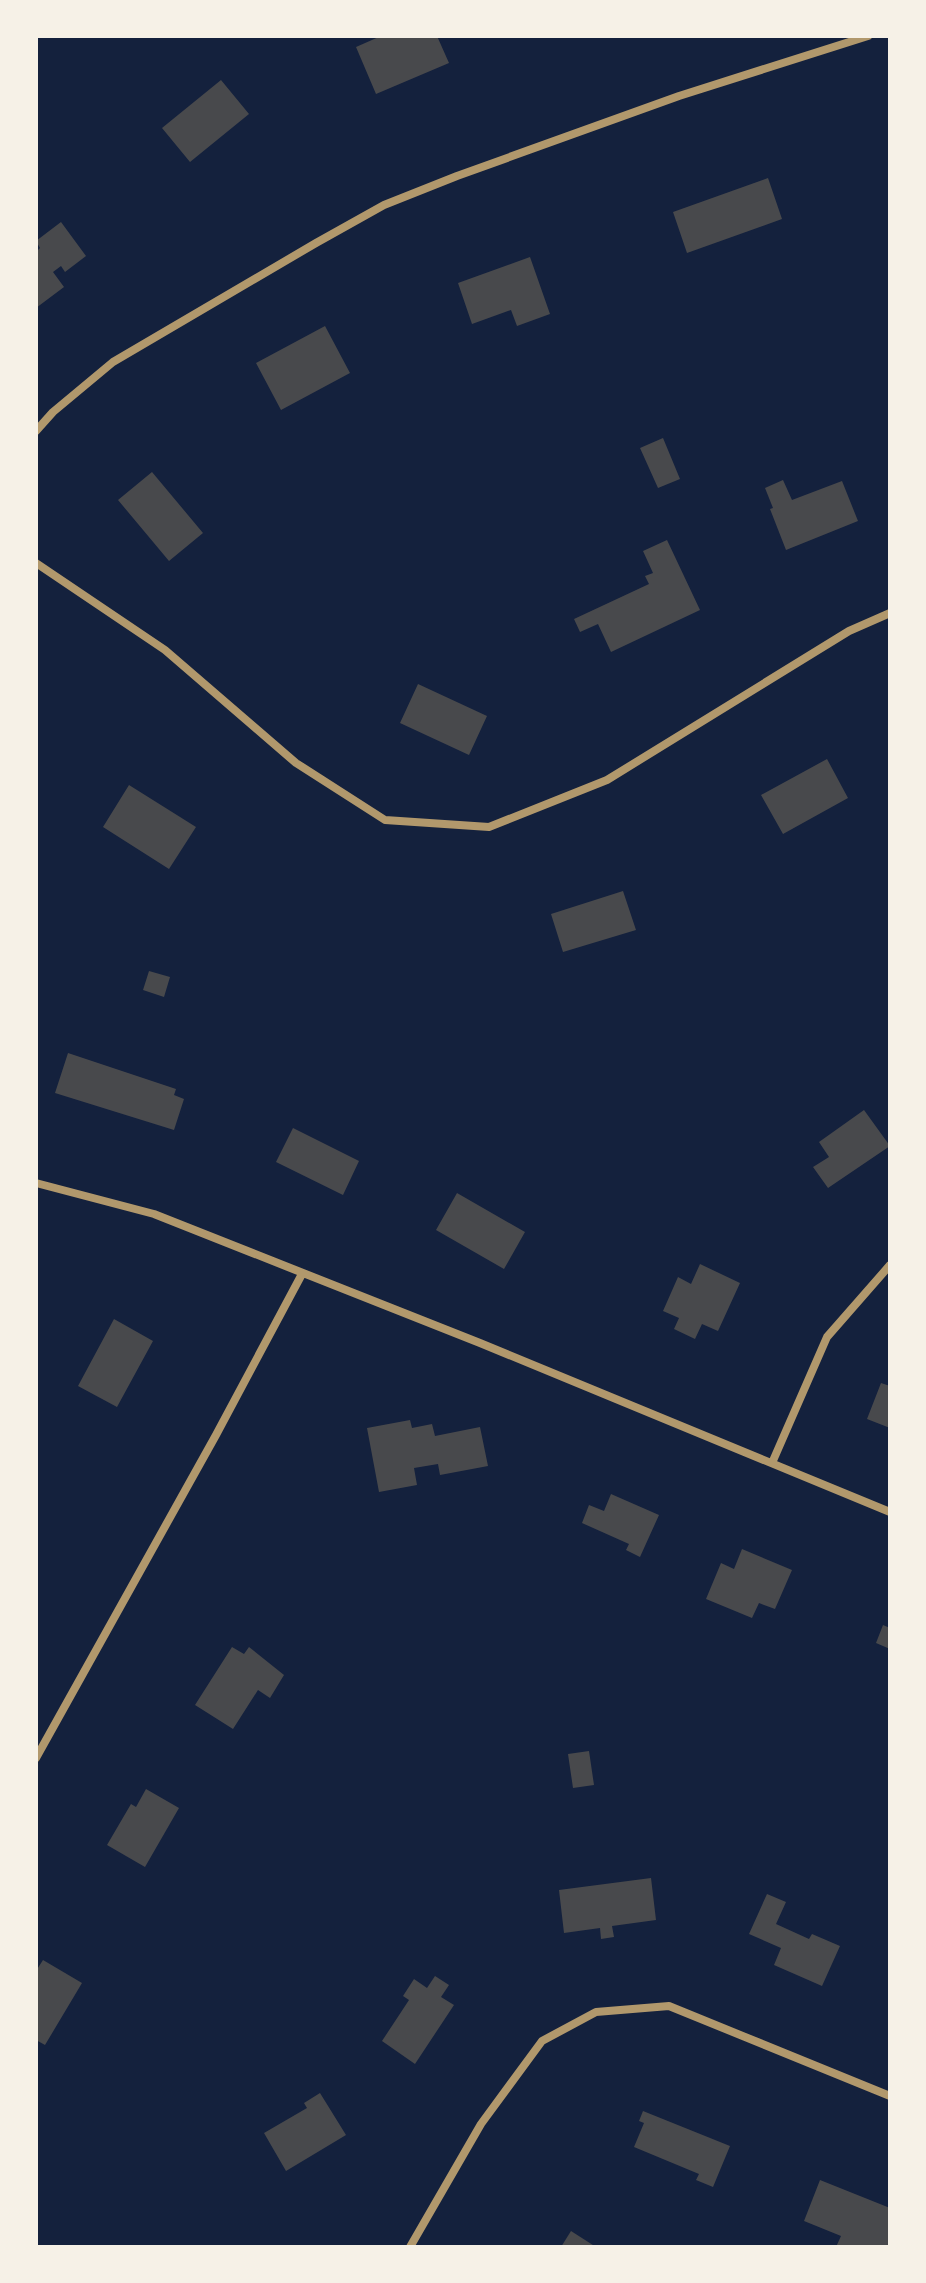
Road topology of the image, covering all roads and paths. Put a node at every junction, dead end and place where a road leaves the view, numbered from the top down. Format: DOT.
graph roads {
  1 [pos="868,36"];
  2 [pos="36,431"];
  3 [pos="36,563"];
  4 [pos="890,613"];
  5 [pos="36,1183"];
  6 [pos="890,1265"];
  7 [pos="302,1274"];
  8 [pos="772,1463"];
  9 [pos="890,1512"];
  10 [pos="36,1758"];
  11 [pos="890,2096"];
  12 [pos="410,2247"];
  1 -- 2 [label="street"];
  3 -- 4 [label="street"];
  5 -- 7 [label="street"];
  6 -- 8 [label="street"];
  7 -- 8 [label="street"];
  7 -- 10 [label="street"];
  8 -- 9 [label="street"];
  11 -- 12 [label="street"];
}
